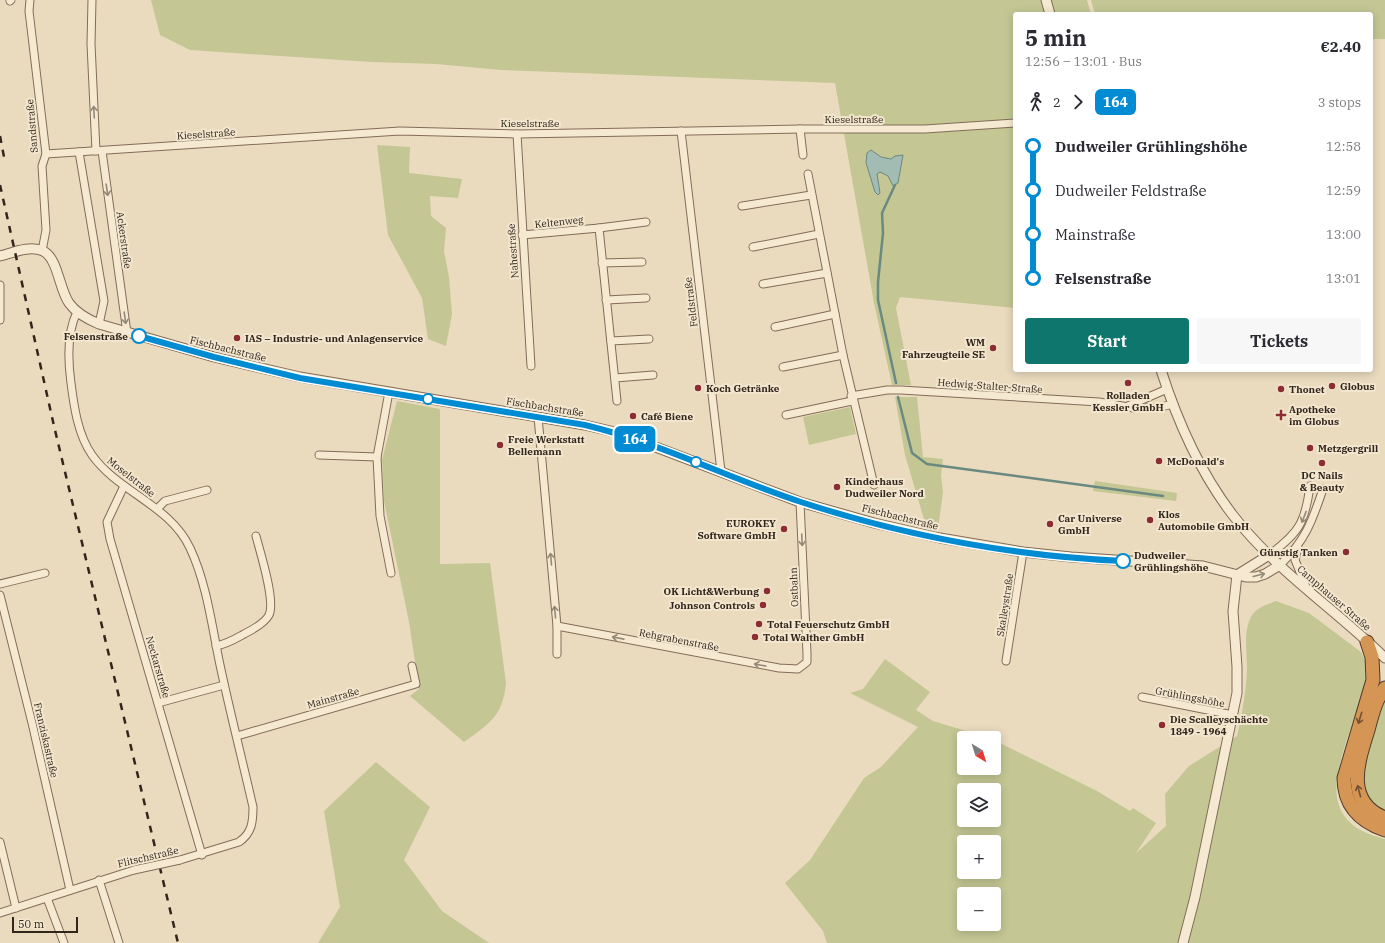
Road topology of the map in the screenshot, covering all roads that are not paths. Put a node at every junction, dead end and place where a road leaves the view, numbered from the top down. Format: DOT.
graph roads {
  1 [pos="30,0"];
  2 [pos="92,0"];
  3 [pos="1046,0"];
  4 [pos="1049,12"];
  5 [pos="1013,123"];
  6 [pos="800,129"];
  7 [pos="681,131"];
  8 [pos="517,134"];
  9 [pos="99,151"];
  10 [pos="79,152"];
  11 [pos="46,154"];
  12 [pos="803,155"];
  13 [pos="808,174"];
  14 [pos="811,195"];
  15 [pos="742,206"];
  16 [pos="646,222"];
  17 [pos="599,228"];
  18 [pos="819,234"];
  19 [pos="522,236"];
  20 [pos="753,246"];
  21 [pos="42,251"];
  22 [pos="0,256"];
  23 [pos="642,262"];
  24 [pos="602,263"];
  25 [pos="827,273"];
  26 [pos="763,284"];
  27 [pos="0,285"];
  28 [pos="646,298"];
  29 [pos="606,300"];
  30 [pos="77,312"];
  31 [pos="835,314"];
  32 [pos="0,320"];
  33 [pos="99,324"];
  34 [pos="775,327"];
  35 [pos="126,333"];
  36 [pos="649,339"];
  37 [pos="611,341"];
  38 [pos="842,355"];
  39 [pos="531,366"];
  40 [pos="783,367"];
  41 [pos="1162,372"];
  42 [pos="653,376"];
  43 [pos="615,378"];
  44 [pos="1167,389"];
  45 [pos="389,392"];
  46 [pos="852,398"];
  47 [pos="617,401"];
  48 [pos="1173,404"];
  49 [pos="1128,406"];
  50 [pos="786,415"];
  51 [pos="538,417"];
  52 [pos="319,455"];
  53 [pos="377,457"];
  54 [pos="721,471"];
  55 [pos="874,485"];
  56 [pos="124,486"];
  57 [pos="1310,486"];
  58 [pos="206,490"];
  59 [pos="1323,490"];
  60 [pos="800,502"];
  61 [pos="157,509"];
  62 [pos="256,536"];
  63 [pos="1299,544"];
  64 [pos="1023,552"];
  65 [pos="1269,555"];
  66 [pos="1280,565"];
  67 [pos="45,573"];
  68 [pos="391,573"];
  69 [pos="1237,575"];
  70 [pos="0,584"];
  71 [pos="1307,589"];
  72 [pos="0,595"];
  73 [pos="557,626"];
  74 [pos="1367,642"];
  75 [pos="216,646"];
  76 [pos="557,654"];
  77 [pos="1385,658"];
  78 [pos="1006,661"];
  79 [pos="412,666"];
  80 [pos="798,669"];
  81 [pos="1385,669"];
  82 [pos="1372,680"];
  83 [pos="224,685"];
  84 [pos="1385,688"];
  85 [pos="1142,697"];
  86 [pos="158,703"];
  87 [pos="1233,715"];
  88 [pos="237,736"];
  89 [pos="1385,818"];
  90 [pos="1385,830"];
  91 [pos="0,842"];
  92 [pos="202,855"];
  93 [pos="99,880"];
  94 [pos="70,890"];
  95 [pos="47,898"];
  96 [pos="16,908"];
  97 [pos="0,913"];
  98 [pos="64,943"];
  99 [pos="119,943"];
  100 [pos="1183,943"];
  1 -- 11 [label="street, Sandstraße"];
  9 -- 2 [label="street, Ackerstraße, one-way"];
  3 -- 4 [label="street"];
  5 -- 6 [label="street, Kieselstraße"];
  6 -- 7 [label="street, Kieselstraße"];
  6 -- 12 [label="street"];
  7 -- 8 [label="street, Kieselstraße"];
  7 -- 54 [label="street, Feldstraße"];
  8 -- 9 [label="street, Kieselstraße"];
  8 -- 19 [label="street, Nahestraße"];
  9 -- 10 [label="street, Kieselstraße"];
  9 -- 35 [label="street, Ackerstraße, one-way"];
  10 -- 11 [label="street, Kieselstraße"];
  10 -- 33 [label="street"];
  11 -- 21 [label="street, Sandstraße"];
  13 -- 14 [label="street"];
  14 -- 15 [label="street"];
  14 -- 18 [label="street"];
  16 -- 17 [label="street, Keltenweg"];
  17 -- 19 [label="street, Keltenweg"];
  17 -- 24 [label="street, Keltenweg"];
  18 -- 20 [label="street"];
  18 -- 25 [label="street"];
  19 -- 39 [label="street, Nahestraße"];
  21 -- 22 [label="street"];
  21 -- 30 [label="street, Fischbachstraße"];
  23 -- 24 [label="street"];
  24 -- 29 [label="street, Keltenweg"];
  25 -- 26 [label="street"];
  25 -- 31 [label="street"];
  27 -- 32 [label="street"];
  28 -- 29 [label="street"];
  29 -- 37 [label="street, Keltenweg"];
  30 -- 33 [label="street, Fischbachstraße"];
  30 -- 56 [label="street, Moselstraße"];
  31 -- 34 [label="street"];
  31 -- 38 [label="street"];
  33 -- 35 [label="street, Fischbachstraße"];
  35 -- 45 [label="street, Fischbachstraße"];
  36 -- 37 [label="street"];
  37 -- 43 [label="street, Keltenweg"];
  38 -- 40 [label="street"];
  38 -- 46 [label="street"];
  41 -- 44 [label="street, Camphauser Straße"];
  42 -- 43 [label="street"];
  43 -- 47 [label="street, Keltenweg"];
  44 -- 48 [label="street, Camphauser Straße"];
  44 -- 49 [label="street"];
  45 -- 51 [label="street, Fischbachstraße"];
  45 -- 53 [label="street"];
  46 -- 49 [label="street, Hedwig-Stalter-Straße"];
  46 -- 50 [label="street, Hedwig-Stalter-Straße"];
  46 -- 55 [label="street"];
  48 -- 49 [label="street, Hedwig-Stalter-Straße"];
  48 -- 65 [label="street, Camphauser Straße"];
  51 -- 54 [label="street, Fischbachstraße"];
  73 -- 51 [label="street, one-way"];
  52 -- 53 [label="street"];
  53 -- 68 [label="street"];
  54 -- 60 [label="street, Fischbachstraße"];
  56 -- 61 [label="street, Moselstraße"];
  56 -- 86 [label="street, Neckarstraße"];
  57 -- 65 [label="street, one-way"];
  58 -- 61 [label="street"];
  59 -- 63 [label="street, Fischbachstraße"];
  60 -- 64 [label="street, Fischbachstraße"];
  60 -- 80 [label="street, Ostbahn, one-way"];
  61 -- 75 [label="street, Moselstraße"];
  62 -- 75 [label="street"];
  63 -- 66 [label="street, Fischbachstraße"];
  63 -- 71 [label="street, Fischbachstraße"];
  64 -- 69 [label="street, Fischbachstraße"];
  64 -- 78 [label="street, Skalleystraße"];
  65 -- 66 [label="street, Camphauser Straße"];
  65 -- 69 [label="street"];
  69 -- 66 [label="street, Fischbachstraße, one-way"];
  66 -- 71 [label="street, Camphauser Straße"];
  67 -- 70 [label="street"];
  69 -- 87 [label="street"];
  71 -- 74 [label="street, Camphauser Straße"];
  72 -- 94 [label="street, Franziskastraße"];
  73 -- 76 [label="street"];
  80 -- 73 [label="street, Rehgrabenstraße, one-way"];
  74 -- 77 [label="street, Camphauser Straße"];
  74 -- 82 [label="highway"];
  75 -- 83 [label="street, Moselstraße"];
  79 -- 88 [label="street, Mainstraße"];
  81 -- 82 [label="highway"];
  82 -- 90 [label="highway, one-way"];
  83 -- 86 [label="street"];
  83 -- 88 [label="street, Moselstraße"];
  89 -- 84 [label="highway, one-way"];
  85 -- 87 [label="street, Grühlingshöhe"];
  86 -- 92 [label="street, Neckarstraße"];
  87 -- 100 [label="street"];
  88 -- 92 [label="street, Moselstraße"];
  91 -- 96 [label="street"];
  92 -- 93 [label="street, Flitschstraße, bridge"];
  93 -- 94 [label="street, Flitschstraße"];
  93 -- 99 [label="street"];
  94 -- 95 [label="street, Flitschstraße"];
  95 -- 96 [label="street, Flitschstraße"];
  95 -- 98 [label="street"];
  96 -- 97 [label="street, Flitschstraße"];
}
